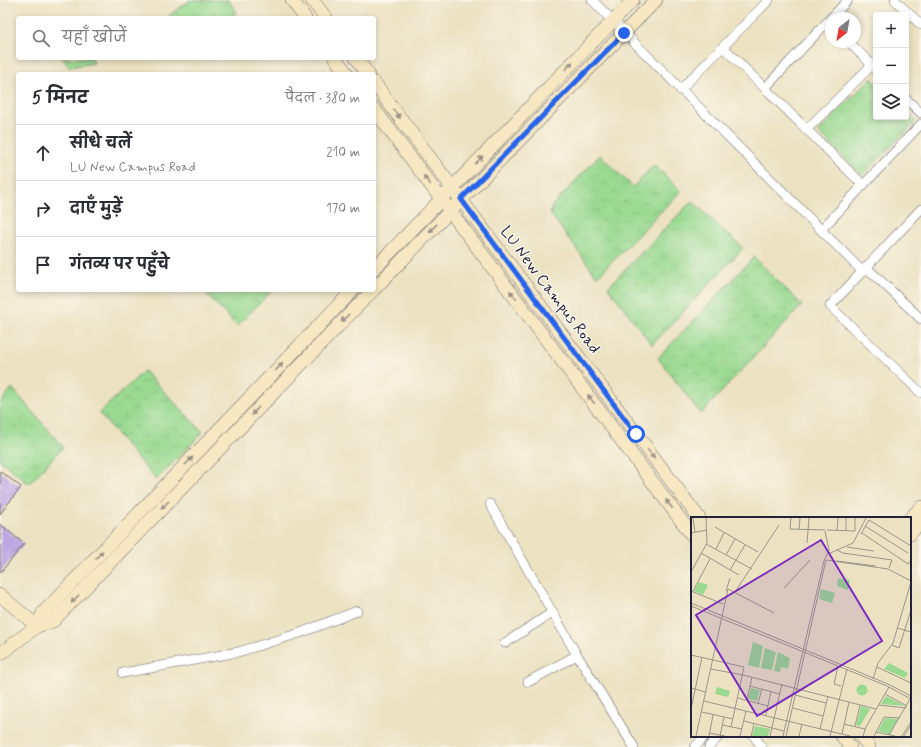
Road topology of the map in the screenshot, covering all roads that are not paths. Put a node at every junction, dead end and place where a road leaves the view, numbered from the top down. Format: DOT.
graph roads {
  1 [pos="292,0"];
  2 [pos="592,0"];
  3 [pos="633,0"];
  4 [pos="656,0"];
  5 [pos="769,0"];
  6 [pos="848,0"];
  7 [pos="895,0"];
  8 [pos="318,2"];
  9 [pos="838,12"];
  10 [pos="304,16"];
  11 [pos="325,16"];
  12 [pos="612,22"];
  13 [pos="921,25"];
  14 [pos="825,26"];
  15 [pos="624,33"];
  16 [pos="723,47"];
  17 [pos="854,48"];
  18 [pos="336,60"];
  19 [pos="358,60"];
  20 [pos="873,66"];
  21 [pos="873,68"];
  22 [pos="346,72"];
  23 [pos="366,72"];
  24 [pos="376,86"];
  25 [pos="765,88"];
  26 [pos="680,90"];
  27 [pos="909,102"];
  28 [pos="376,113"];
  29 [pos="921,113"];
  30 [pos="921,124"];
  31 [pos="806,130"];
  32 [pos="863,185"];
  33 [pos="452,187"];
  34 [pos="441,199"];
  35 [pos="461,199"];
  36 [pos="921,209"];
  37 [pos="450,211"];
  38 [pos="821,230"];
  39 [pos="376,267"];
  40 [pos="864,269"];
  41 [pos="376,286"];
  42 [pos="352,292"];
  43 [pos="370,292"];
  44 [pos="921,319"];
  45 [pos="921,393"];
  46 [pos="238,419"];
  47 [pos="490,504"];
  48 [pos="921,507"];
  49 [pos="698,517"];
  50 [pos="911,518"];
  51 [pos="921,522"];
  52 [pos="911,533"];
  53 [pos="691,534"];
  54 [pos="0,595"];
  55 [pos="357,611"];
  56 [pos="553,612"];
  57 [pos="37,626"];
  58 [pos="505,643"];
  59 [pos="2,650"];
  60 [pos="577,655"];
  61 [pos="123,673"];
  62 [pos="528,682"];
  63 [pos="704,737"];
  64 [pos="718,737"];
  65 [pos="755,737"];
  66 [pos="843,737"];
  67 [pos="862,737"];
  68 [pos="633,747"];
  69 [pos="695,747"];
  70 [pos="708,747"];
  71 [pos="762,747"];
  72 [pos="850,747"];
  73 [pos="869,747"];
  1 -- 10 [label="street"];
  2 -- 12 [label="street"];
  3 -- 12 [label="street"];
  4 -- 15 [label="street"];
  5 -- 16 [label="street"];
  6 -- 9 [label="street"];
  7 -- 13 [label="street"];
  8 -- 11 [label="street"];
  12 -- 15 [label="street"];
  33 -- 12 [label="street, one-way"];
  14 -- 25 [label="street"];
  15 -- 26 [label="street"];
  15 -- 35 [label="street"];
  16 -- 25 [label="street"];
  16 -- 26 [label="street"];
  17 -- 20 [label="street"];
  18 -- 22 [label="street"];
  19 -- 23 [label="street"];
  21 -- 31 [label="street"];
  24 -- 33 [label="street, LU New Campus Road, one-way"];
  25 -- 31 [label="street"];
  26 -- 38 [label="street"];
  27 -- 29 [label="street"];
  34 -- 28 [label="street, LU New Campus Road, one-way"];
  30 -- 32 [label="street"];
  31 -- 32 [label="street"];
  32 -- 38 [label="street"];
  33 -- 34 [label="street"];
  33 -- 35 [label="street, LU New Campus Road"];
  34 -- 37 [label="street, LU New Campus Road"];
  34 -- 39 [label="street"];
  35 -- 37 [label="street"];
  35 -- 49 [label="street, LU New Campus Road, one-way"];
  36 -- 40 [label="street"];
  37 -- 41 [label="street, one-way"];
  53 -- 37 [label="street, LU New Campus Road, one-way"];
  38 -- 40 [label="street"];
  40 -- 44 [label="street"];
  40 -- 45 [label="street"];
  46 -- 42 [label="street, one-way"];
  43 -- 46 [label="street, one-way"];
  46 -- 57 [label="street"];
  47 -- 56 [label="street"];
  48 -- 50 [label="street"];
  51 -- 52 [label="street"];
  54 -- 57 [label="street"];
  55 -- 61 [label="street"];
  56 -- 58 [label="street"];
  56 -- 60 [label="street"];
  57 -- 59 [label="street"];
  60 -- 62 [label="street"];
  60 -- 68 [label="street"];
  63 -- 69 [label="street"];
  64 -- 70 [label="street"];
  65 -- 71 [label="street"];
  66 -- 72 [label="street"];
  67 -- 73 [label="street"];
}
